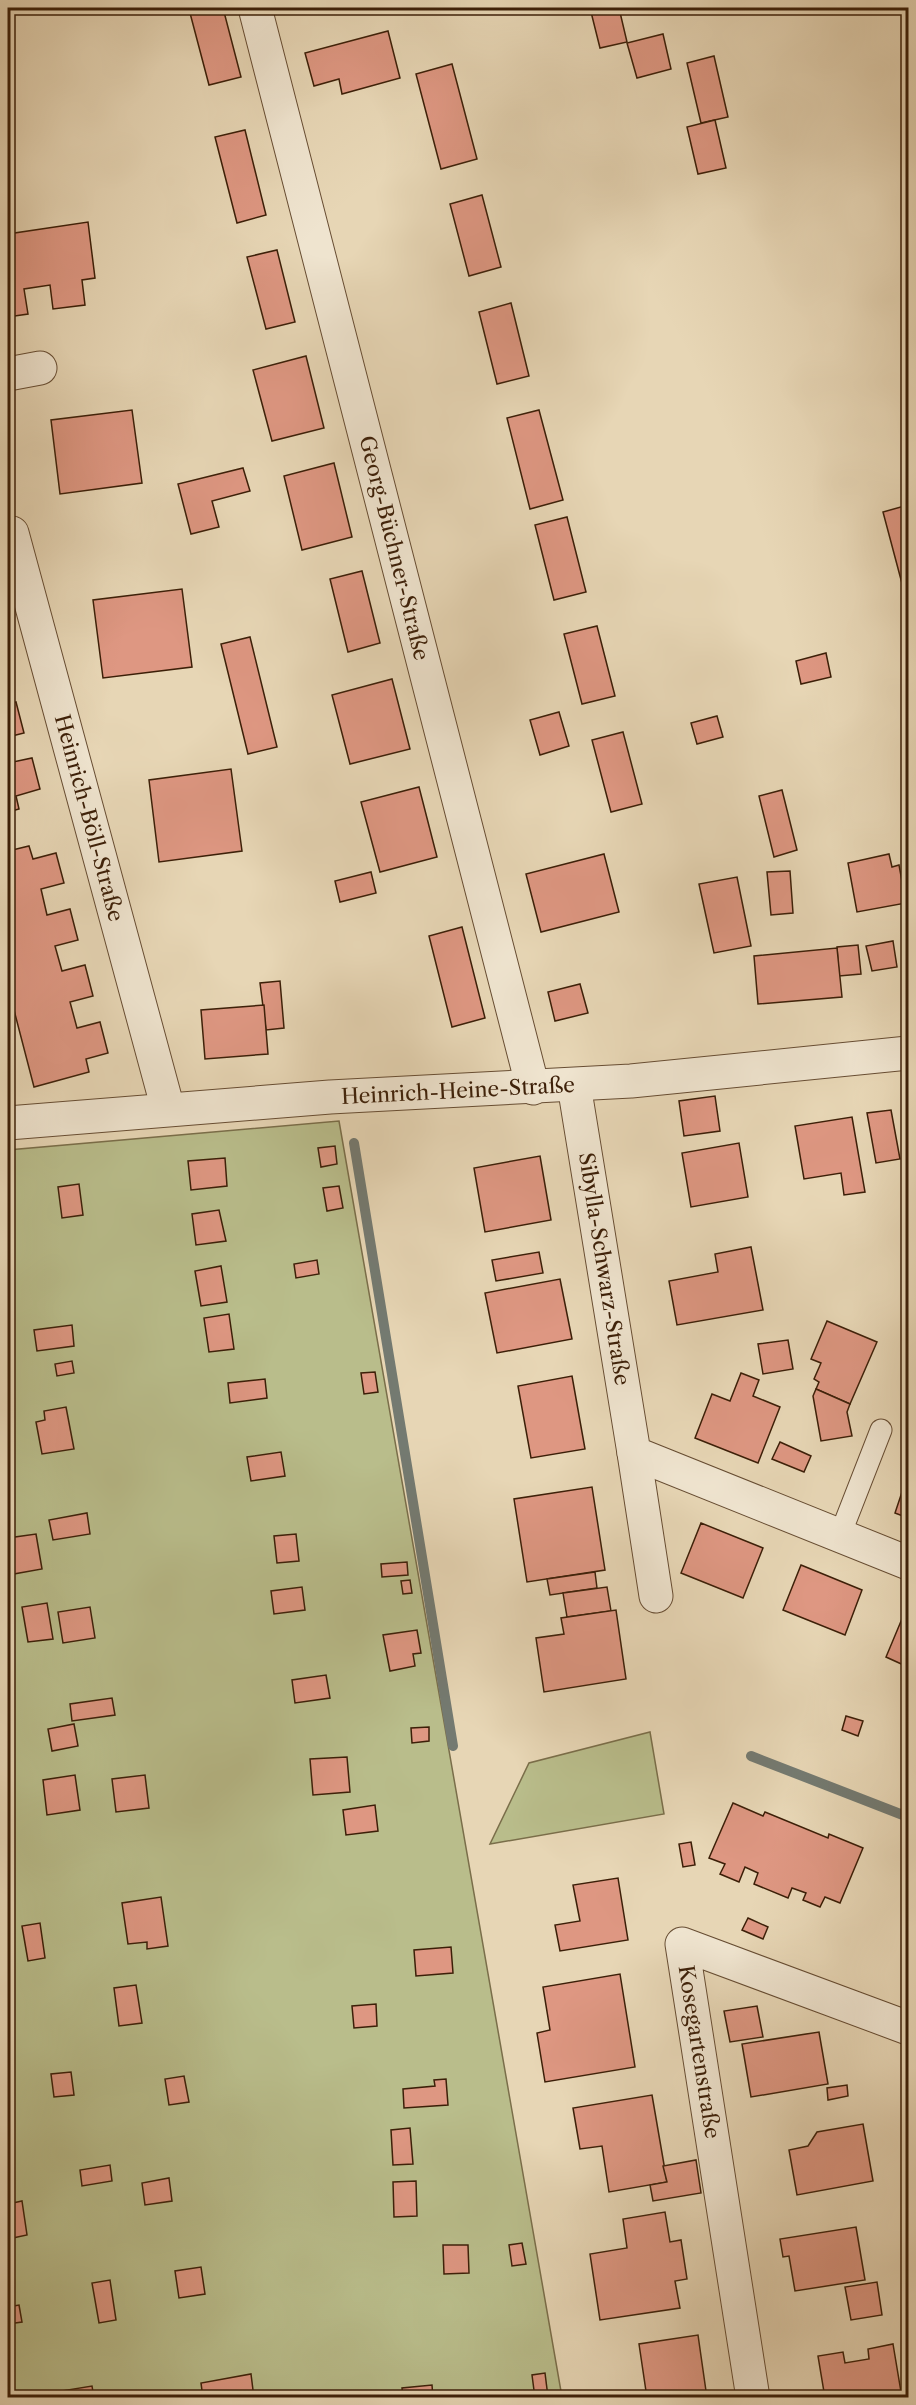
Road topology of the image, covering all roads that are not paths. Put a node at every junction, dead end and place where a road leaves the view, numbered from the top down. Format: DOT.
graph roads {
  1 [pos="255,8"];
  2 [pos="40,368"];
  3 [pos="8,374"];
  4 [pos="8,534"];
  5 [pos="909,1053"];
  6 [pos="574,1085"];
  7 [pos="533,1088"];
  8 [pos="168,1109"];
  9 [pos="8,1123"];
  10 [pos="881,1430"];
  11 [pos="634,1453"];
  12 [pos="840,1535"];
  13 [pos="909,1563"];
  14 [pos="656,1596"];
  15 [pos="909,2028"];
  16 [pos="753,2397"];
  1 -- 7 [label="street, Georg-Büchner-Straße"];
  2 -- 3 [label="street"];
  4 -- 8 [label="street, Heinrich-Böll-Straße"];
  5 -- 6 [label="street, Heinrich-Heine-Straße"];
  6 -- 7 [label="street, Heinrich-Heine-Straße"];
  6 -- 11 [label="street, Sibylla-Schwarz-Straße"];
  7 -- 8 [label="street, Heinrich-Heine-Straße"];
  8 -- 9 [label="street, Heinrich-Heine-Straße"];
  10 -- 12 [label="lane"];
  11 -- 12 [label="street"];
  11 -- 14 [label="street, Sibylla-Schwarz-Straße"];
  12 -- 13 [label="street"];
  15 -- 16 [label="street, Kosegartenstraße"];
}
